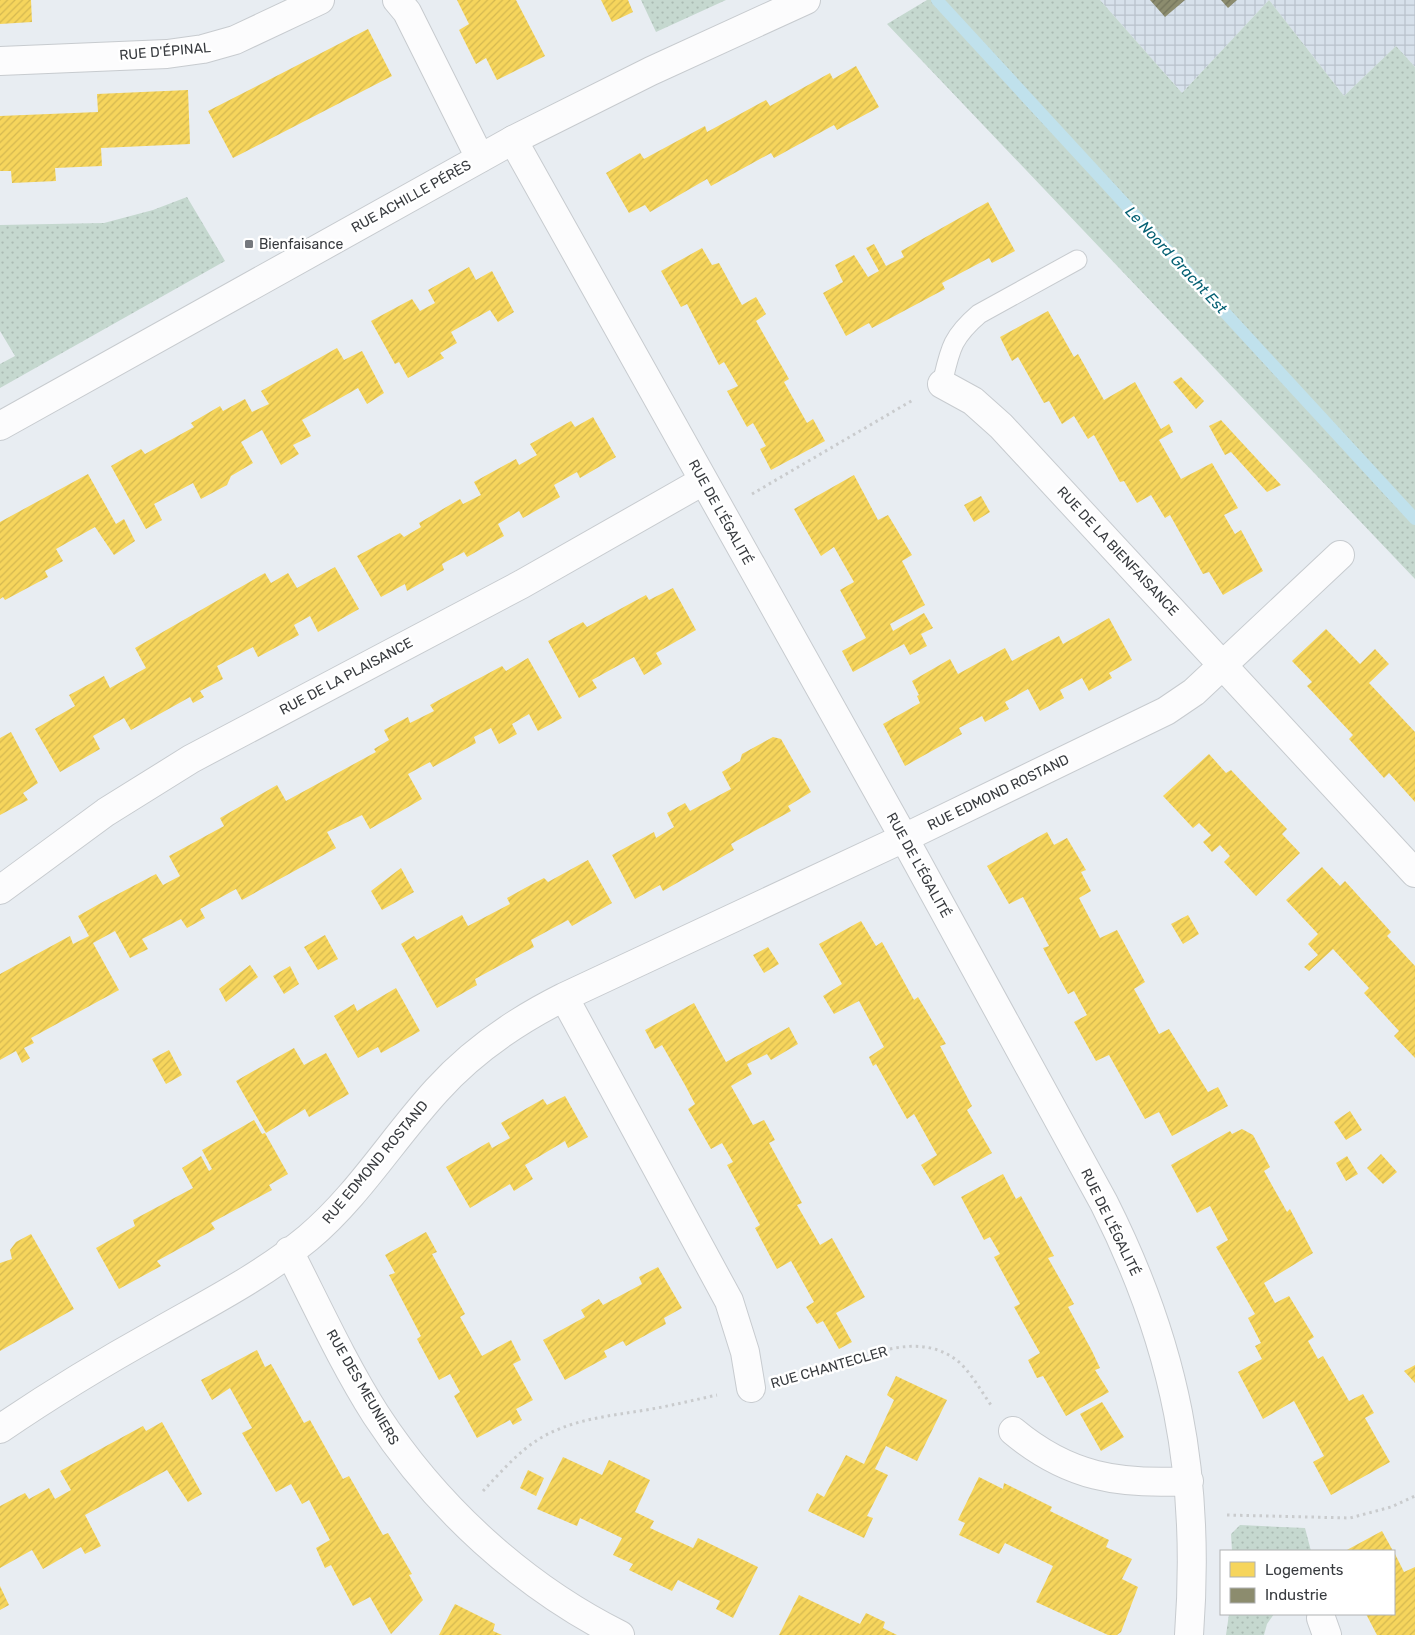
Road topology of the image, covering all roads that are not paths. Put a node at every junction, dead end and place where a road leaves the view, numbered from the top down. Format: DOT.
graph roads {
  1 [pos="320,0"];
  2 [pos="397,0"];
  3 [pos="806,0"];
  4 [pos="0,61"];
  5 [pos="513,140"];
  6 [pos="480,158"];
  7 [pos="1077,260"];
  8 [pos="942,384"];
  9 [pos="0,426"];
  10 [pos="703,481"];
  11 [pos="1340,555"];
  12 [pos="1224,665"];
  13 [pos="904,838"];
  14 [pos="1415,873"];
  15 [pos="0,890"];
  16 [pos="564,997"];
  17 [pos="289,1252"];
  18 [pos="751,1388"];
  19 [pos="0,1429"];
  20 [pos="1013,1431"];
  21 [pos="1189,1482"];
  22 [pos="620,1635"];
  23 [pos="1189,1635"];
  1 -- 4 [label="street, RUE D'ÉPINAL"];
  2 -- 6 [label="street"];
  3 -- 5 [label="street, RUE ACHILLE PÉRÈS"];
  5 -- 6 [label="street, RUE ACHILLE PÉRÈS"];
  5 -- 10 [label="street, RUE DE L'ÉGALITÉ"];
  6 -- 9 [label="street, RUE ACHILLE PÉRÈS"];
  7 -- 8 [label="lane"];
  8 -- 12 [label="street, RUE DE LA BIENFAISANCE"];
  10 -- 13 [label="street, RUE DE L'ÉGALITÉ"];
  10 -- 15 [label="street, RUE DE LA PLAISANCE"];
  11 -- 12 [label="street, RUE EDMOND ROSTAND"];
  12 -- 13 [label="street, RUE EDMOND ROSTAND"];
  12 -- 14 [label="street, RUE DE LA BIENFAISANCE"];
  13 -- 16 [label="street, RUE EDMOND ROSTAND"];
  13 -- 21 [label="street, RUE DE L'ÉGALITÉ"];
  16 -- 17 [label="street, RUE EDMOND ROSTAND"];
  16 -- 18 [label="street"];
  17 -- 19 [label="street, RUE EDMOND ROSTAND"];
  17 -- 22 [label="street, RUE DES MEUNIERS"];
  20 -- 21 [label="street"];
  21 -- 23 [label="street, RUE DE L'ÉGALITÉ"];
}
